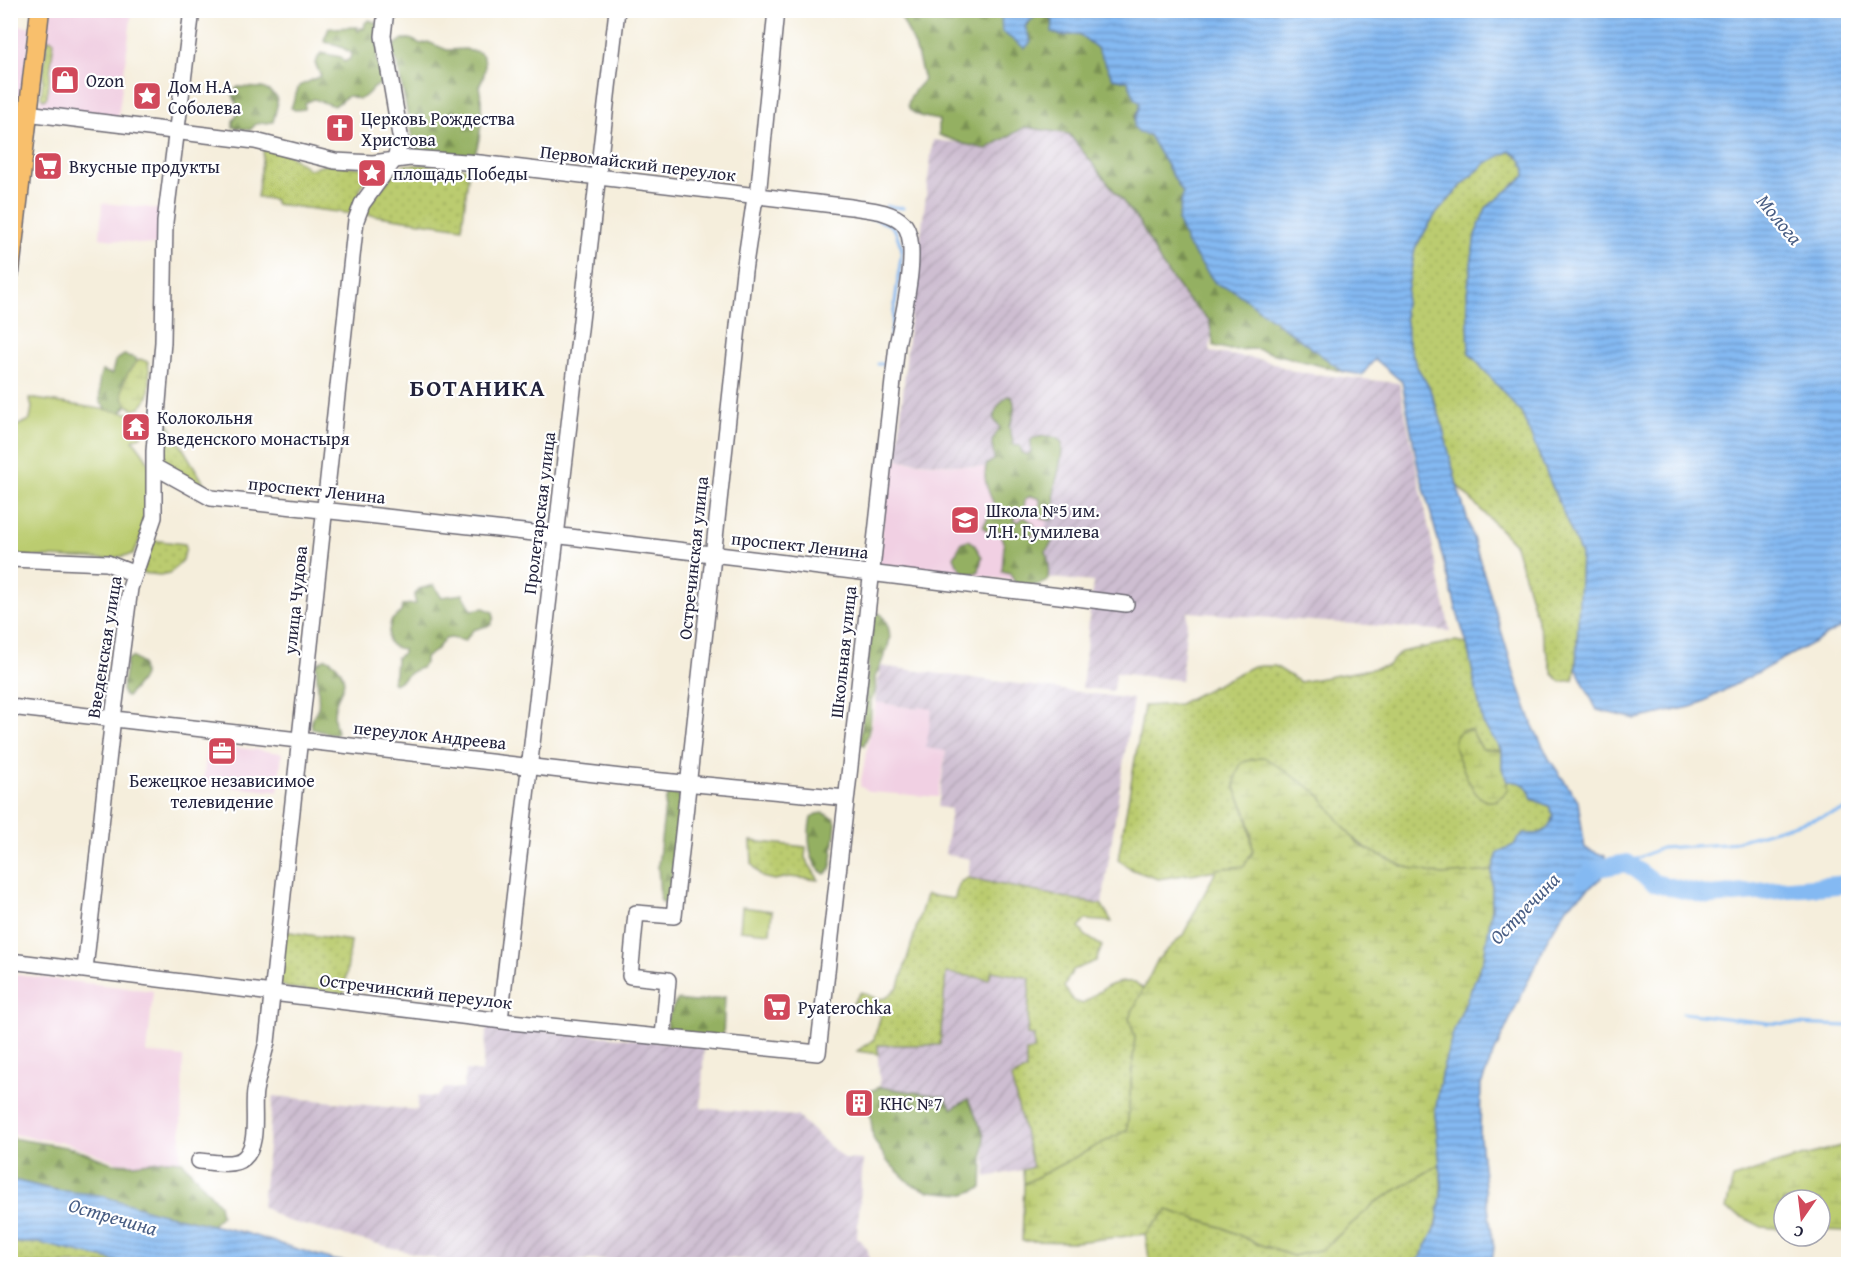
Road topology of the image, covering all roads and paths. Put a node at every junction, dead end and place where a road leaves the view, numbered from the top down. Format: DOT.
graph roads {
  1 [pos="40,10"];
  2 [pos="192,10"];
  3 [pos="386,10"];
  4 [pos="617,10"];
  5 [pos="776,10"];
  6 [pos="19,112"];
  7 [pos="176,132"];
  8 [pos="394,160"];
  9 [pos="597,177"];
  10 [pos="758,197"];
  11 [pos="902,223"];
  12 [pos="10,272"];
  13 [pos="155,467"];
  14 [pos="325,510"];
  15 [pos="556,536"];
  16 [pos="714,555"];
  17 [pos="10,559"];
  18 [pos="872,572"];
  19 [pos="135,574"];
  20 [pos="1126,604"];
  21 [pos="10,707"];
  22 [pos="113,718"];
  23 [pos="299,740"];
  24 [pos="530,766"];
  25 [pos="688,784"];
  26 [pos="846,798"];
  27 [pos="10,961"];
  28 [pos="86,969"];
  29 [pos="272,992"];
  30 [pos="500,1020"];
  31 [pos="663,1037"];
  32 [pos="818,1053"];
  33 [pos="199,1161"];
  1 -- 6 [label="main road"];
  2 -- 7 [label="street, Введенская улица"];
  3 -- 8 [label="street, улица Чудова"];
  4 -- 9 [label="street, Пролетарская улица"];
  5 -- 10 [label="street, Остречинская улица"];
  6 -- 7 [label="street, Первомайский переулок"];
  6 -- 12 [label="main road"];
  7 -- 8 [label="street, Первомайский переулок"];
  7 -- 13 [label="street, Введенская улица"];
  8 -- 9 [label="street, Первомайский переулок"];
  8 -- 14 [label="street, улица Чудова"];
  9 -- 10 [label="street, Первомайский переулок"];
  9 -- 15 [label="street, Пролетарская улица"];
  10 -- 11 [label="street, Первомайский переулок"];
  10 -- 16 [label="street, Остречинская улица"];
  11 -- 18 [label="street, Школьная улица"];
  13 -- 14 [label="street, проспект Ленина"];
  13 -- 19 [label="street, Введенская улица"];
  14 -- 15 [label="street, проспект Ленина"];
  14 -- 23 [label="street, улица Чудова"];
  15 -- 16 [label="street, проспект Ленина"];
  15 -- 24 [label="street, Пролетарская улица"];
  16 -- 18 [label="street, проспект Ленина"];
  16 -- 25 [label="street, Остречинская улица"];
  17 -- 19 [label="street"];
  18 -- 20 [label="street, проспект Ленина"];
  18 -- 26 [label="street, Школьная улица"];
  19 -- 22 [label="street, Введенская улица"];
  21 -- 22 [label="street, переулок Андреева"];
  22 -- 23 [label="street, переулок Андреева"];
  22 -- 28 [label="street, Введенская улица"];
  23 -- 24 [label="street, переулок Андреева"];
  23 -- 29 [label="street, улица Чудова"];
  24 -- 25 [label="street, переулок Андреева"];
  24 -- 30 [label="street, Пролетарская улица"];
  25 -- 26 [label="street, переулок Андреева"];
  25 -- 31 [label="street, Остречинская улица"];
  26 -- 32 [label="street, Школьная улица"];
  27 -- 28 [label="street, Остречинский переулок"];
  28 -- 29 [label="street, Остречинский переулок"];
  29 -- 30 [label="street, Остречинский переулок"];
  29 -- 33 [label="street, улица Чудова"];
  30 -- 31 [label="street, Остречинский переулок"];
  31 -- 32 [label="street, Остречинский переулок"];
}
